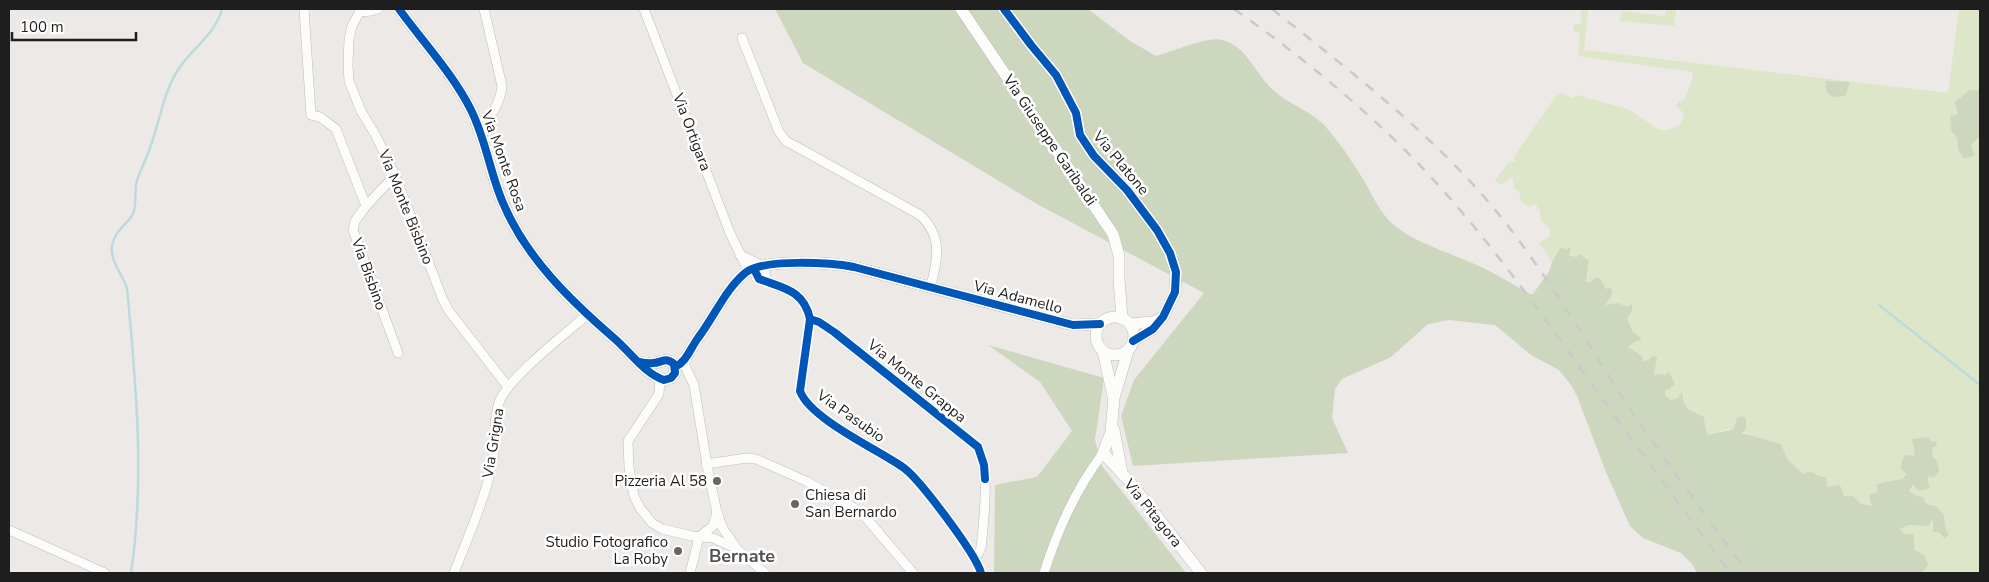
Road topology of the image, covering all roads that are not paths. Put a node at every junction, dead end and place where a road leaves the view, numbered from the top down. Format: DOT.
graph roads {
  1 [pos="304,9"];
  2 [pos="378,9"];
  3 [pos="400,9"];
  4 [pos="484,9"];
  5 [pos="644,9"];
  6 [pos="961,9"];
  7 [pos="1004,9"];
  8 [pos="359,10"];
  9 [pos="742,38"];
  10 [pos="479,127"];
  11 [pos="395,175"];
  12 [pos="366,206"];
  13 [pos="740,254"];
  14 [pos="756,270"];
  15 [pos="1118,279"];
  16 [pos="930,288"];
  17 [pos="587,315"];
  18 [pos="1163,317"];
  19 [pos="810,319"];
  20 [pos="1104,321"];
  21 [pos="1126,321"];
  22 [pos="1073,325"];
  23 [pos="1096,341"];
  24 [pos="1130,346"];
  25 [pos="398,352"];
  26 [pos="1103,352"];
  27 [pos="639,362"];
  28 [pos="674,365"];
  29 [pos="659,378"];
  30 [pos="508,387"];
  31 [pos="1114,398"];
  32 [pos="1113,419"];
  33 [pos="1103,453"];
  34 [pos="706,464"];
  35 [pos="1122,475"];
  36 [pos="717,512"];
  37 [pos="9,530"];
  38 [pos="699,537"];
  39 [pos="737,549"];
  40 [pos="974,557"];
  41 [pos="105,573"];
  42 [pos="454,573"];
  43 [pos="690,573"];
  44 [pos="766,573"];
  45 [pos="913,573"];
  46 [pos="981,573"];
  47 [pos="1044,573"];
  48 [pos="1201,573"];
  1 -- 12 [label="street"];
  2 -- 8 [label="street, Via Monte Bisbino"];
  3 -- 10 [label="street, Via Monte Rosa"];
  4 -- 10 [label="street"];
  5 -- 13 [label="street, Via Ortigara"];
  6 -- 15 [label="street, Via Giuseppe Garibaldi"];
  7 -- 18 [label="street, Via Platone"];
  8 -- 11 [label="street, Via Monte Bisbino"];
  9 -- 16 [label="street"];
  10 -- 17 [label="street, Via Monte Rosa"];
  11 -- 12 [label="street, Via Bisbino"];
  11 -- 30 [label="street, Via Monte Bisbino"];
  12 -- 25 [label="street, Via Bisbino"];
  13 -- 14 [label="street, Via Ortigara"];
  13 -- 14 [label="street"];
  14 -- 16 [label="street, Via Adamello"];
  14 -- 19 [label="street"];
  14 -- 28 [label="street"];
  15 -- 20 [label="street, Via Giuseppe Garibaldi"];
  15 -- 21 [label="street, Via Giuseppe Garibaldi"];
  16 -- 22 [label="street, Via Adamello"];
  17 -- 27 [label="street, Via Monte Rosa"];
  17 -- 30 [label="street, Via Grigna"];
  18 -- 21 [label="street"];
  18 -- 24 [label="street"];
  19 -- 40 [label="street, Via Pasubio"];
  19 -- 40 [label="street, Via Monte Grappa"];
  20 -- 21 [label="street"];
  20 -- 22 [label="street, Via Adamello"];
  20 -- 23 [label="street"];
  21 -- 24 [label="street"];
  22 -- 23 [label="street, Via Adamello"];
  23 -- 26 [label="street"];
  24 -- 26 [label="street"];
  24 -- 31 [label="street"];
  26 -- 31 [label="street"];
  27 -- 28 [label="street"];
  27 -- 29 [label="street, Via Monte Rosa"];
  28 -- 29 [label="street"];
  28 -- 29 [label="street"];
  28 -- 34 [label="street"];
  29 -- 38 [label="street"];
  30 -- 42 [label="street, Via Grigna"];
  31 -- 32 [label="street"];
  32 -- 33 [label="street"];
  32 -- 35 [label="street"];
  33 -- 35 [label="street, Via Pitagora"];
  33 -- 47 [label="street"];
  34 -- 36 [label="street"];
  34 -- 45 [label="street"];
  35 -- 48 [label="street, Via Pitagora"];
  36 -- 38 [label="street"];
  36 -- 39 [label="street"];
  37 -- 41 [label="street"];
  38 -- 39 [label="street"];
  38 -- 43 [label="street"];
  39 -- 44 [label="street"];
  40 -- 46 [label="street, Via Pasubio"];
}
